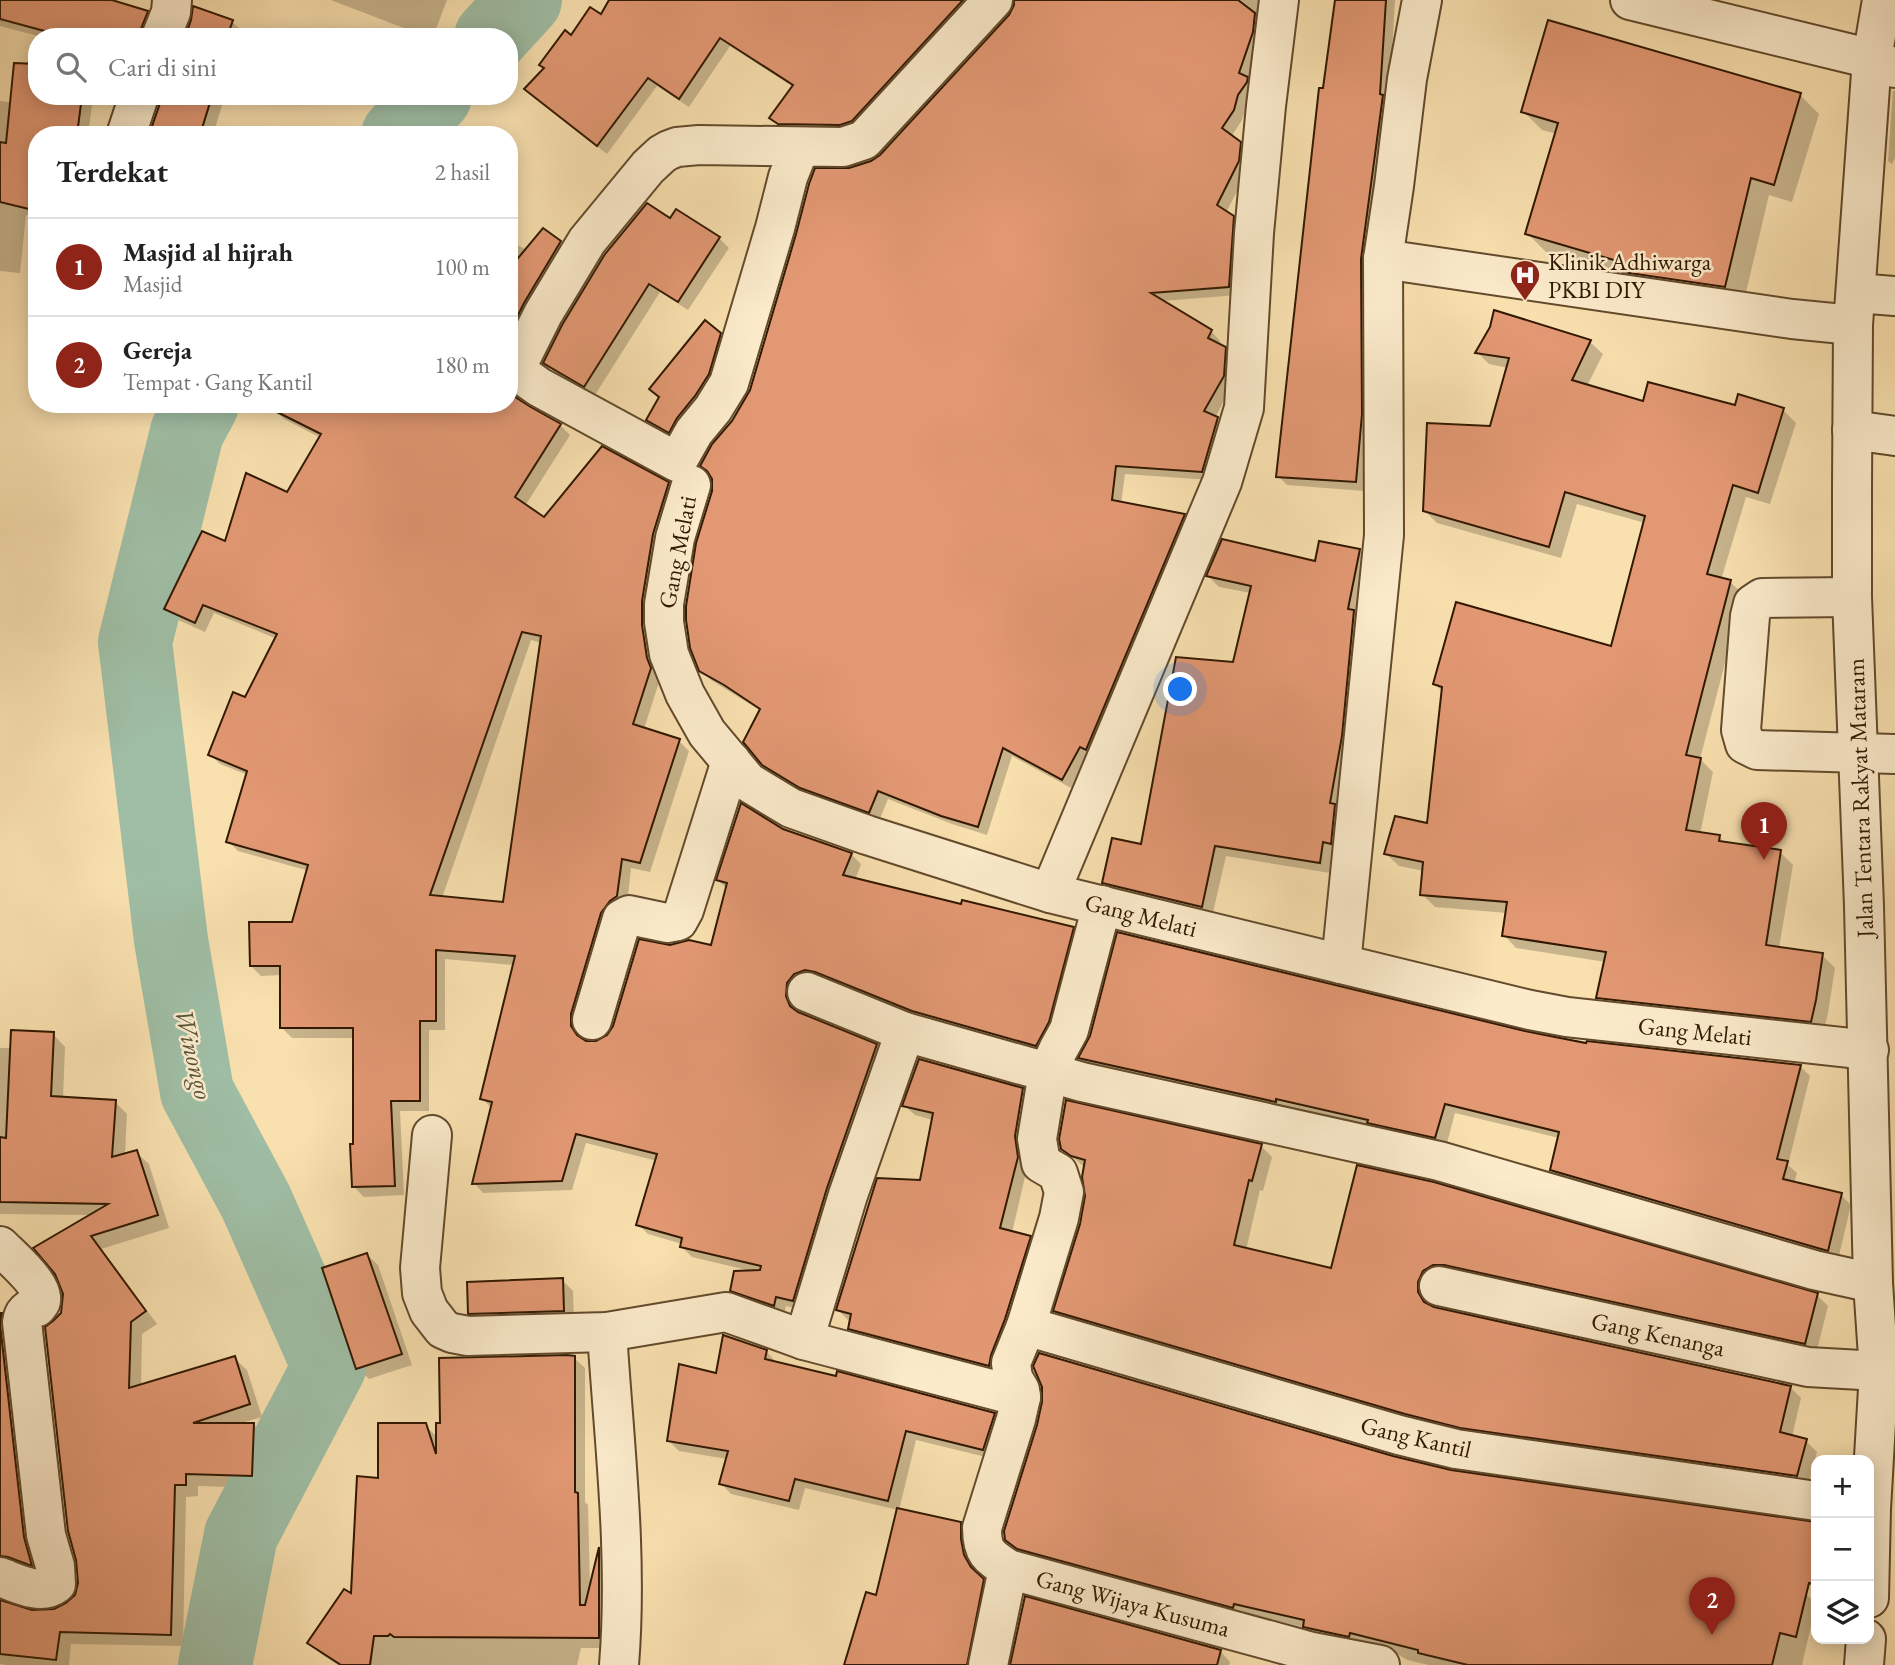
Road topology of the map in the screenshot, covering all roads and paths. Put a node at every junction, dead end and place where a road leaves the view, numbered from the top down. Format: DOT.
graph roads {
  1 [pos="172,0"];
  2 [pos="993,0"];
  3 [pos="1279,0"];
  4 [pos="1422,0"];
  5 [pos="1630,0"];
  6 [pos="1882,0"];
  7 [pos="165,28"];
  8 [pos="1884,63"];
  9 [pos="136,105"];
  10 [pos="129,126"];
  11 [pos="800,147"];
  12 [pos="1383,259"];
  13 [pos="1895,296"];
  14 [pos="1854,309"];
  15 [pos="518,364"];
  16 [pos="518,372"];
  17 [pos="1852,430"];
  18 [pos="1895,436"];
  19 [pos="684,474"];
  20 [pos="1852,597"];
  21 [pos="1877,753"];
  22 [pos="731,761"];
  23 [pos="1050,893"];
  24 [pos="1102,905"];
  25 [pos="1341,964"];
  26 [pos="807,992"];
  27 [pos="592,1020"];
  28 [pos="905,1032"];
  29 [pos="1868,1049"];
  30 [pos="1048,1072"];
  31 [pos="432,1135"];
  32 [pos="0,1246"];
  33 [pos="1873,1283"];
  34 [pos="1439,1286"];
  35 [pos="1026,1326"];
  36 [pos="607,1332"];
  37 [pos="804,1340"];
  38 [pos="1887,1370"];
  39 [pos="1021,1397"];
  40 [pos="1874,1476"];
  41 [pos="1811,1500"];
  42 [pos="1870,1518"];
  43 [pos="1008,1569"];
  44 [pos="1869,1581"];
  45 [pos="15,1582"];
  46 [pos="1895,1587"];
  47 [pos="1874,1589"];
  48 [pos="1866,1644"];
  49 [pos="1310,1658"];
  50 [pos="619,1665"];
  51 [pos="988,1665"];
  52 [pos="1380,1665"];
  53 [pos="1864,1665"];
  1 -- 7 [label="street"];
  2 -- 11 [label="street"];
  3 -- 23 [label="street"];
  4 -- 12 [label="street"];
  5 -- 8 [label="street"];
  6 -- 8 [label="street, Jalan Tentara Rakyat Mataram"];
  8 -- 14 [label="street, Jalan Tentara Rakyat Mataram"];
  9 -- 10 [label="street"];
  11 -- 15 [label="street"];
  11 -- 19 [label="street, Gang Melati"];
  12 -- 14 [label="street"];
  12 -- 25 [label="street"];
  13 -- 14 [label="street"];
  14 -- 17 [label="street, Jalan Tentara Rakyat Mataram"];
  16 -- 19 [label="street"];
  17 -- 18 [label="street"];
  17 -- 20 [label="street, Jalan Tentara Rakyat Mataram"];
  19 -- 22 [label="street, Gang Melati"];
  20 -- 21 [label="street, Jalan Tentara Rakyat Mataram"];
  20 -- 21 [label="street"];
  21 -- 29 [label="street, Jalan Tentara Rakyat Mataram"];
  22 -- 23 [label="street, Gang Melati"];
  22 -- 27 [label="street"];
  23 -- 24 [label="street, Gang Melati"];
  24 -- 25 [label="street, Gang Melati"];
  24 -- 30 [label="street"];
  25 -- 29 [label="street, Gang Melati"];
  26 -- 28 [label="street"];
  28 -- 30 [label="street"];
  28 -- 37 [label="street"];
  29 -- 33 [label="street, Jalan Tentara Rakyat Mataram"];
  30 -- 33 [label="street"];
  30 -- 35 [label="street"];
  31 -- 36 [label="street"];
  32 -- 45 [label="street"];
  33 -- 38 [label="street, Jalan Tentara Rakyat Mataram"];
  34 -- 38 [label="street, Gang Kenanga"];
  35 -- 39 [label="street"];
  35 -- 41 [label="street, Gang Kantil"];
  36 -- 37 [label="street"];
  36 -- 50 [label="street"];
  37 -- 39 [label="street"];
  38 -- 40 [label="street, Jalan Tentara Rakyat Mataram"];
  39 -- 43 [label="street"];
  42 -- 44 [label="street, Jalan Tentara Rakyat Mataram"];
  43 -- 49 [label="street, Gang Wijaya Kusuma"];
  43 -- 51 [label="street"];
  46 -- 47 [label="street"];
  48 -- 53 [label="street"];
  49 -- 52 [label="street, Gang Wijaya Kusuma"];
}
